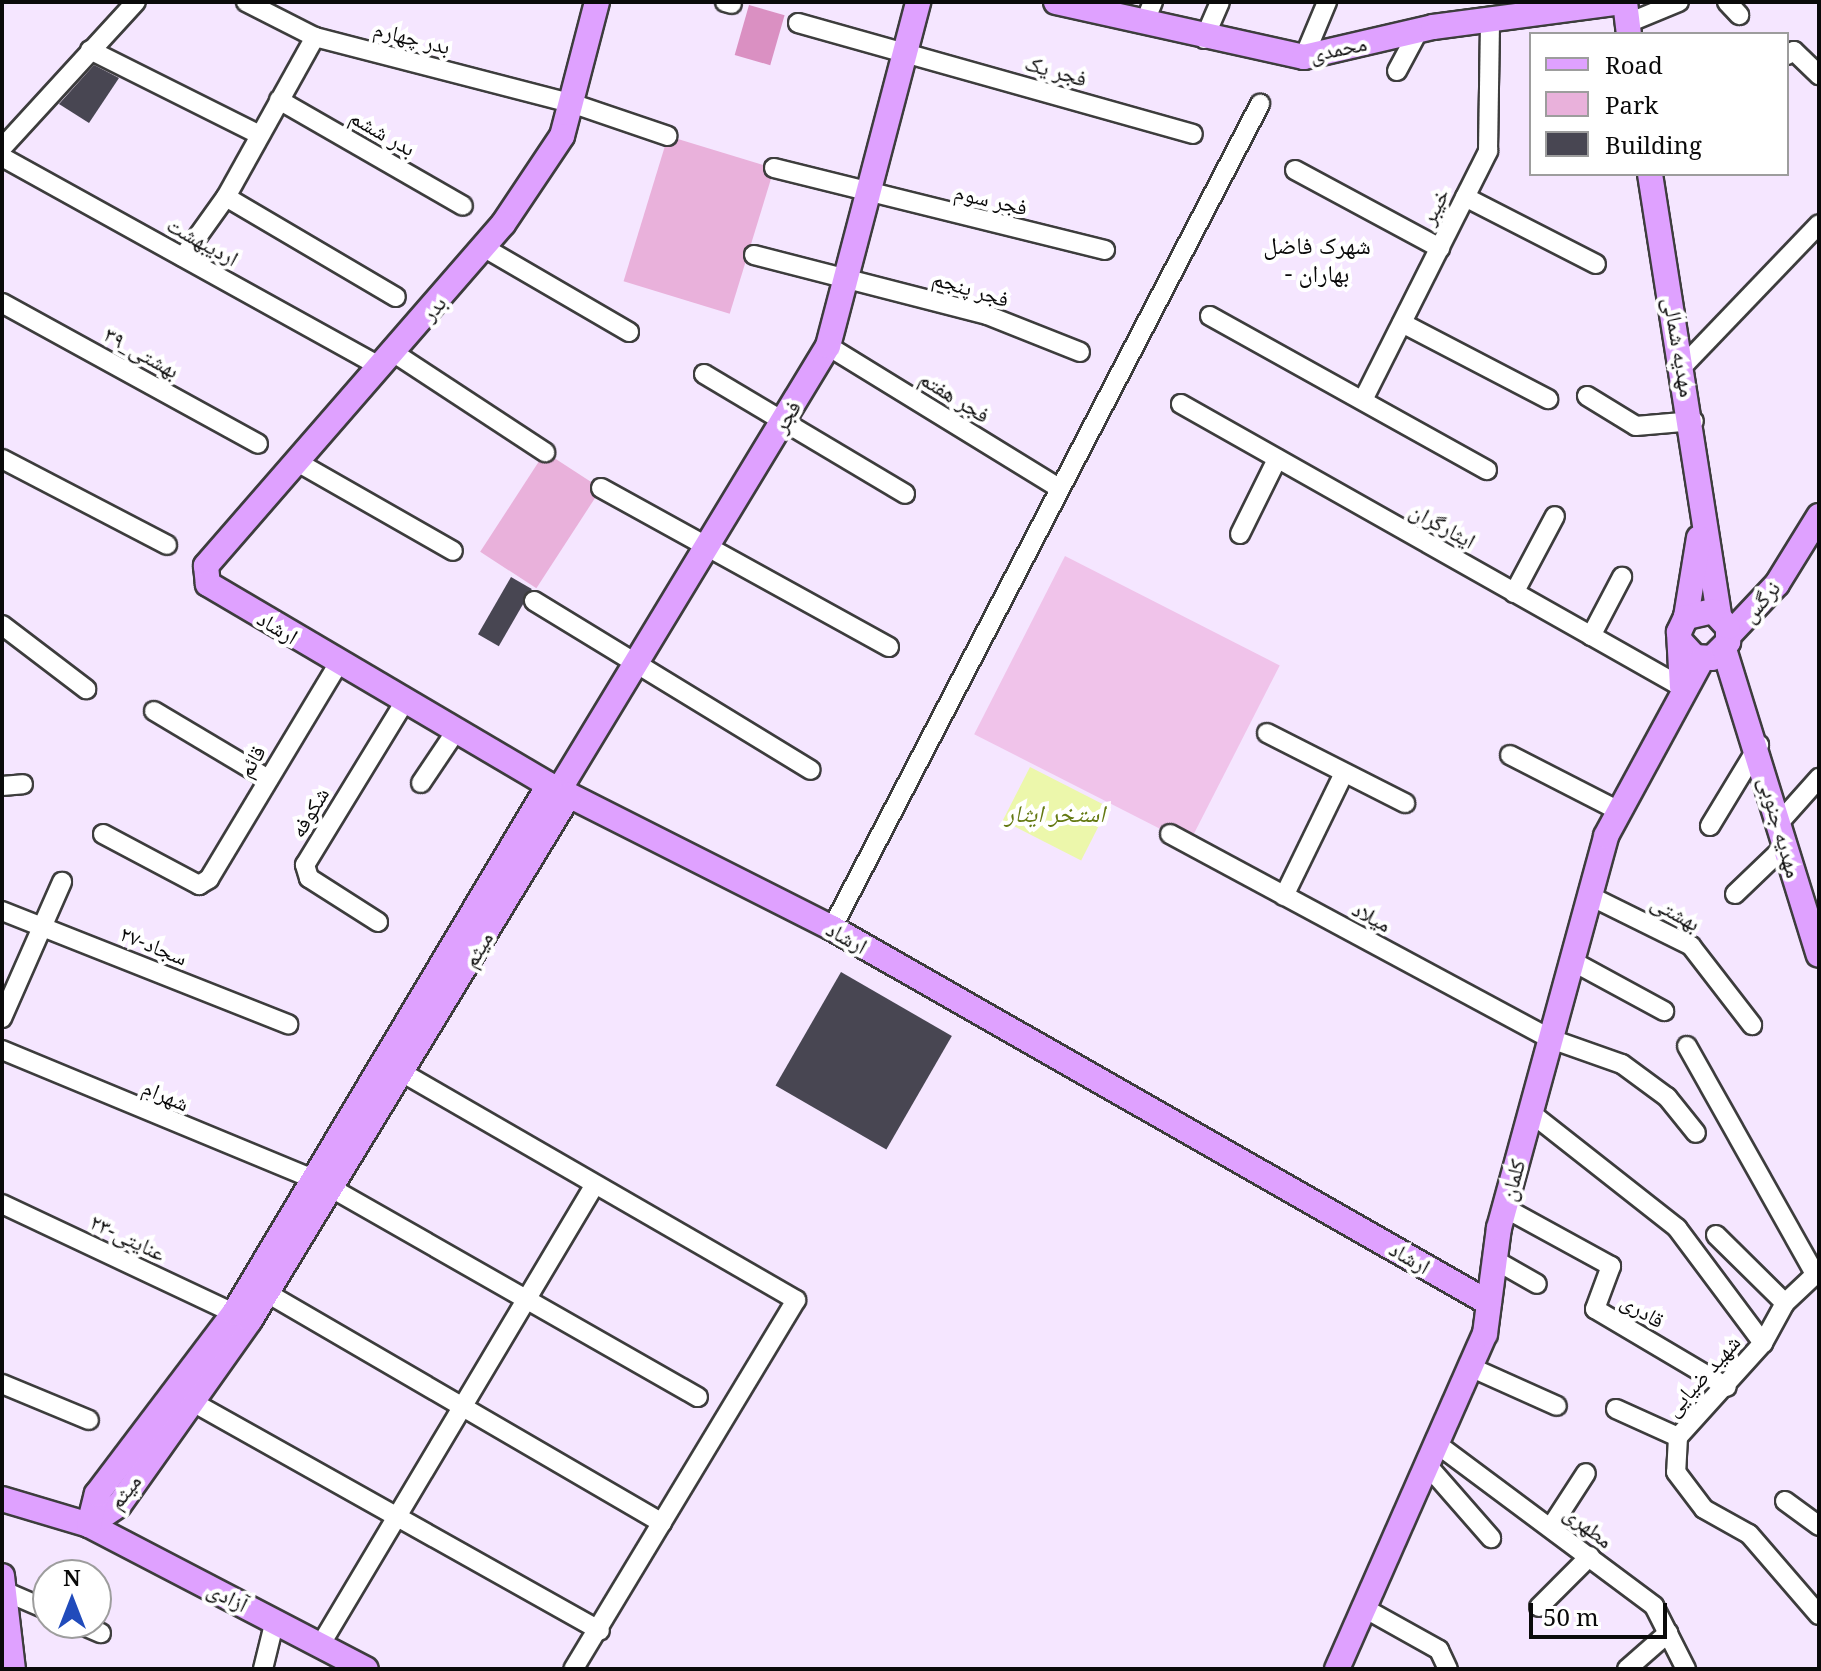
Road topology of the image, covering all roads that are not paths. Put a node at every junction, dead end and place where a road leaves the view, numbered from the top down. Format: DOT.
graph roads {
  1 [pos="136,2"];
  2 [pos="246,2"];
  3 [pos="597,2"];
  4 [pos="918,2"];
  5 [pos="1056,2"];
  6 [pos="1220,2"];
  7 [pos="1327,2"];
  8 [pos="1679,2"];
  9 [pos="1082,5"];
  10 [pos="1149,13"];
  11 [pos="1626,15"];
  12 [pos="1490,20"];
  13 [pos="798,23"];
  14 [pos="1419,30"];
  15 [pos="315,37"];
  16 [pos="1204,39"];
  17 [pos="90,50"];
  18 [pos="906,52"];
  19 [pos="1789,54"];
  20 [pos="1304,57"];
  21 [pos="1397,71"];
  22 [pos="1819,75"];
  23 [pos="279,100"];
  24 [pos="571,103"];
  25 [pos="1260,104"];
  26 [pos="1193,134"];
  27 [pos="260,135"];
  28 [pos="668,136"];
  29 [pos="2,148"];
  30 [pos="2,157"];
  31 [pos="774,168"];
  32 [pos="1295,170"];
  33 [pos="1650,176"];
  34 [pos="866,195"];
  35 [pos="226,197"];
  36 [pos="1465,197"];
  37 [pos="463,206"];
  38 [pos="1819,224"];
  39 [pos="483,247"];
  40 [pos="1440,248"];
  41 [pos="1105,250"];
  42 [pos="754,255"];
  43 [pos="183,257"];
  44 [pos="1596,264"];
  45 [pos="845,278"];
  46 [pos="396,297"];
  47 [pos="2,303"];
  48 [pos="1210,316"];
  49 [pos="1402,323"];
  50 [pos="629,332"];
  51 [pos="828,346"];
  52 [pos="1080,352"];
  53 [pos="387,360"];
  54 [pos="1684,365"];
  55 [pos="704,374"];
  56 [pos="1587,396"];
  57 [pos="1548,399"];
  58 [pos="1363,400"];
  59 [pos="1181,404"];
  60 [pos="784,419"];
  61 [pos="1694,421"];
  62 [pos="258,444"];
  63 [pos="545,452"];
  64 [pos="2,459"];
  65 [pos="1277,459"];
  66 [pos="299,463"];
  67 [pos="1487,470"];
  68 [pos="1057,487"];
  69 [pos="601,488"];
  70 [pos="905,494"];
  71 [pos="1555,516"];
  72 [pos="1819,516"];
  73 [pos="1702,520"];
  74 [pos="1240,534"];
  75 [pos="707,544"];
  76 [pos="167,545"];
  77 [pos="453,551"];
  78 [pos="204,576"];
  79 [pos="1622,577"];
  80 [pos="1514,593"];
  81 [pos="534,601"];
  82 [pos="1686,617"];
  83 [pos="2,625"];
  84 [pos="1591,636"];
  85 [pos="1718,639"];
  86 [pos="1680,641"];
  87 [pos="889,647"];
  88 [pos="633,661"];
  89 [pos="338,664"];
  90 [pos="1682,687"];
  91 [pos="86,689"];
  92 [pos="405,701"];
  93 [pos="154,711"];
  94 [pos="456,731"];
  95 [pos="1267,733"];
  96 [pos="1759,745"];
  97 [pos="1510,755"];
  98 [pos="811,770"];
  99 [pos="1343,775"];
  100 [pos="1819,778"];
  101 [pos="268,779"];
  102 [pos="421,783"];
  103 [pos="23,784"];
  104 [pos="2,786"];
  105 [pos="559,790"];
  106 [pos="1405,803"];
  107 [pos="1619,811"];
  108 [pos="545,813"];
  109 [pos="1710,826"];
  110 [pos="103,834"];
  111 [pos="1170,834"];
  112 [pos="1782,835"];
  113 [pos="62,882"];
  114 [pos="1735,894"];
  115 [pos="1284,896"];
  116 [pos="1590,896"];
  117 [pos="2,911"];
  118 [pos="378,922"];
  119 [pos="40,925"];
  120 [pos="832,928"];
  121 [pos="1819,955"];
  122 [pos="1572,961"];
  123 [pos="1664,1011"];
  124 [pos="2,1018"];
  125 [pos="288,1024"];
  126 [pos="1752,1025"];
  127 [pos="1551,1039"];
  128 [pos="1687,1046"];
  129 [pos="2,1050"];
  130 [pos="403,1073"];
  131 [pos="1531,1113"];
  132 [pos="1696,1133"];
  133 [pos="323,1184"];
  134 [pos="594,1186"];
  135 [pos="2,1204"];
  136 [pos="1505,1208"];
  137 [pos="1716,1235"];
  138 [pos="1495,1260"];
  139 [pos="1817,1272"];
  140 [pos="1537,1284"];
  141 [pos="267,1293"];
  142 [pos="526,1297"];
  143 [pos="1489,1303"];
  144 [pos="1785,1303"];
  145 [pos="234,1313"];
  146 [pos="1763,1343"];
  147 [pos="1470,1367"];
  148 [pos="2,1384"];
  149 [pos="1727,1387"];
  150 [pos="698,1397"];
  151 [pos="189,1400"];
  152 [pos="463,1403"];
  153 [pos="1557,1406"];
  154 [pos="1616,1409"];
  155 [pos="89,1420"];
  156 [pos="1678,1437"];
  157 [pos="1432,1455"];
  158 [pos="1586,1473"];
  159 [pos="2,1499"];
  160 [pos="1785,1501"];
  161 [pos="395,1514"];
  162 [pos="662,1523"];
  163 [pos="89,1525"];
  164 [pos="1819,1526"];
  165 [pos="1551,1527"];
  166 [pos="1491,1538"];
  167 [pos="1590,1556"];
  168 [pos="3,1584"];
  169 [pos="32,1601"];
  170 [pos="1539,1607"];
  171 [pos="1364,1608"];
  172 [pos="1819,1615"];
  173 [pos="275,1620"];
  174 [pos="600,1631"];
  175 [pos="1668,1633"];
  176 [pos="321,1644"];
  177 [pos="13,1669"];
  178 [pos="263,1669"];
  179 [pos="366,1669"];
  180 [pos="573,1669"];
  181 [pos="1337,1669"];
  182 [pos="1448,1669"];
  183 [pos="1627,1669"];
  184 [pos="1686,1669"];
  1 -- 17 [label="street"];
  2 -- 15 [label="street, بدر چهارم"];
  3 -- 24 [label="street, بدر"];
  4 -- 18 [label="street, فجر"];
  5 -- 9 [label="street, محمدی"];
  6 -- 16 [label="street"];
  7 -- 20 [label="street"];
  8 -- 11 [label="street"];
  9 -- 10 [label="street, محمدی"];
  10 -- 16 [label="street, محمدی"];
  11 -- 12 [label="street, محمدی"];
  12 -- 14 [label="street, محمدی"];
  12 -- 36 [label="street, خیبر"];
  13 -- 18 [label="street, فجر یک"];
  14 -- 20 [label="street, محمدی"];
  14 -- 21 [label="street"];
  15 -- 23 [label="street"];
  15 -- 24 [label="street, بدر چهارم"];
  16 -- 20 [label="street, محمدی"];
  17 -- 27 [label="street"];
  17 -- 29 [label="street"];
  18 -- 26 [label="street, فجر یک"];
  18 -- 34 [label="street, فجر"];
  19 -- 22 [label="street"];
  23 -- 27 [label="street"];
  23 -- 37 [label="street, بدر ششم"];
  24 -- 28 [label="street, بدر چهارم"];
  24 -- 39 [label="street, بدر"];
  25 -- 68 [label="street"];
  27 -- 35 [label="street"];
  30 -- 43 [label="street, اردیبهشت"];
  31 -- 34 [label="street, فجر سوم"];
  32 -- 40 [label="street"];
  33 -- 54 [label="street, مهدیه شمالی"];
  34 -- 41 [label="street, فجر سوم"];
  34 -- 45 [label="street, فجر"];
  35 -- 43 [label="street"];
  35 -- 46 [label="street"];
  36 -- 40 [label="street, خیبر"];
  36 -- 44 [label="street"];
  38 -- 54 [label="street"];
  39 -- 50 [label="street"];
  39 -- 53 [label="street, بدر"];
  40 -- 49 [label="street, خیبر"];
  42 -- 45 [label="street, فجر پنجم"];
  43 -- 53 [label="street, اردیبهشت"];
  45 -- 51 [label="street, فجر"];
  45 -- 52 [label="street, فجر پنجم"];
  47 -- 62 [label="street, ۳۹_بهشتی"];
  48 -- 58 [label="street"];
  49 -- 57 [label="street"];
  49 -- 58 [label="street, خیبر"];
  51 -- 60 [label="street, فجر"];
  51 -- 68 [label="street, فجر هفتم"];
  53 -- 63 [label="street"];
  53 -- 66 [label="street, بدر"];
  54 -- 61 [label="street, مهدیه شمالی"];
  55 -- 60 [label="street"];
  56 -- 61 [label="street"];
  58 -- 67 [label="street"];
  59 -- 65 [label="street, ایثارگران"];
  60 -- 70 [label="street"];
  60 -- 75 [label="street, فجر"];
  61 -- 73 [label="street, مهدیه شمالی"];
  64 -- 76 [label="street"];
  65 -- 74 [label="street"];
  65 -- 80 [label="street, ایثارگران"];
  66 -- 77 [label="street"];
  66 -- 78 [label="street, بدر"];
  68 -- 120 [label="street"];
  69 -- 75 [label="street"];
  71 -- 80 [label="street"];
  72 -- 85 [label="street, نرگس"];
  73 -- 82 [label="street, مهدیه شمالی"];
  73 -- 85 [label="street, مهدیه شمالی"];
  75 -- 87 [label="street"];
  75 -- 88 [label="street, فجر"];
  78 -- 89 [label="street, ارشاد"];
  79 -- 84 [label="street"];
  80 -- 84 [label="street, ایثارگران"];
  81 -- 88 [label="street"];
  82 -- 85 [label="street"];
  82 -- 86 [label="street, مهدیه شمالی"];
  83 -- 91 [label="street"];
  84 -- 90 [label="street, ایثارگران"];
  85 -- 86 [label="street"];
  85 -- 90 [label="street, کلمان"];
  85 -- 96 [label="street, مهدیه جنوبی"];
  86 -- 90 [label="street, کلمان"];
  88 -- 98 [label="street"];
  88 -- 105 [label="street, فجر"];
  89 -- 92 [label="street, ارشاد"];
  89 -- 101 [label="street, قائم"];
  90 -- 107 [label="street, کلمان"];
  92 -- 94 [label="street, ارشاد"];
  92 -- 118 [label="street, شکوفه"];
  93 -- 101 [label="street"];
  94 -- 102 [label="street"];
  94 -- 105 [label="street, ارشاد"];
  95 -- 99 [label="street"];
  96 -- 109 [label="street"];
  96 -- 112 [label="street, مهدیه جنوبی"];
  97 -- 107 [label="street"];
  99 -- 106 [label="street"];
  99 -- 115 [label="street"];
  100 -- 112 [label="street"];
  101 -- 110 [label="street, قائم"];
  103 -- 104 [label="street"];
  105 -- 108 [label="street, میثم"];
  105 -- 120 [label="street, ارشاد"];
  107 -- 116 [label="street, کلمان"];
  108 -- 130 [label="street, میثم"];
  108 -- 133 [label="street, میثم"];
  111 -- 115 [label="street, میلاد"];
  112 -- 114 [label="street"];
  112 -- 121 [label="street, مهدیه جنوبی"];
  113 -- 119 [label="street"];
  115 -- 127 [label="street, میلاد"];
  116 -- 122 [label="street, کلمان"];
  116 -- 126 [label="street, بهشتی"];
  117 -- 119 [label="street, ۲۷-سجاد"];
  119 -- 124 [label="street"];
  119 -- 125 [label="street, ۲۷-سجاد"];
  120 -- 143 [label="street, ارشاد"];
  122 -- 123 [label="street"];
  122 -- 127 [label="street, کلمان"];
  127 -- 131 [label="street, کلمان"];
  127 -- 132 [label="street, میلاد"];
  128 -- 139 [label="street"];
  129 -- 133 [label="street, شهرام"];
  130 -- 133 [label="street, میثم"];
  130 -- 134 [label="street"];
  131 -- 136 [label="street, کلمان"];
  131 -- 146 [label="street"];
  133 -- 141 [label="street, میثم"];
  133 -- 142 [label="street, شهرام"];
  133 -- 145 [label="street, میثم"];
  134 -- 142 [label="street"];
  134 -- 162 [label="street"];
  135 -- 145 [label="street, ۲۳-عنایتی"];
  136 -- 138 [label="street, کلمان"];
  136 -- 149 [label="street, قادری"];
  137 -- 144 [label="street"];
  138 -- 140 [label="street"];
  138 -- 143 [label="street, کلمان"];
  139 -- 144 [label="street, شهید ضیایی"];
  141 -- 151 [label="street, میثم"];
  141 -- 152 [label="street"];
  142 -- 150 [label="street, شهرام"];
  142 -- 152 [label="street"];
  143 -- 147 [label="street, کلمان"];
  144 -- 146 [label="street, شهید ضیایی"];
  145 -- 163 [label="street, میثم"];
  146 -- 149 [label="street, شهید ضیایی"];
  147 -- 153 [label="street"];
  147 -- 157 [label="street, کلمان"];
  148 -- 155 [label="street"];
  149 -- 156 [label="street, شهید ضیایی"];
  151 -- 161 [label="street"];
  151 -- 163 [label="street, میثم"];
  152 -- 161 [label="street"];
  152 -- 162 [label="street"];
  154 -- 156 [label="street"];
  156 -- 172 [label="street, شهید ضیایی"];
  157 -- 165 [label="street, مطهری"];
  157 -- 166 [label="street"];
  157 -- 171 [label="street, کلمان"];
  158 -- 165 [label="street"];
  159 -- 163 [label="street, آزادی"];
  160 -- 164 [label="street"];
  161 -- 174 [label="street"];
  161 -- 176 [label="street"];
  162 -- 174 [label="street"];
  163 -- 173 [label="street, آزادی"];
  165 -- 167 [label="street, مطهری"];
  167 -- 170 [label="street"];
  167 -- 175 [label="street, مطهری"];
  168 -- 169 [label="street"];
  168 -- 177 [label="street"];
  171 -- 181 [label="street, کلمان"];
  171 -- 182 [label="street"];
  173 -- 176 [label="street, آزادی"];
  173 -- 178 [label="street"];
  174 -- 180 [label="street"];
  175 -- 183 [label="street"];
  175 -- 184 [label="street, مطهری"];
  176 -- 179 [label="street, آزادی"];
}
